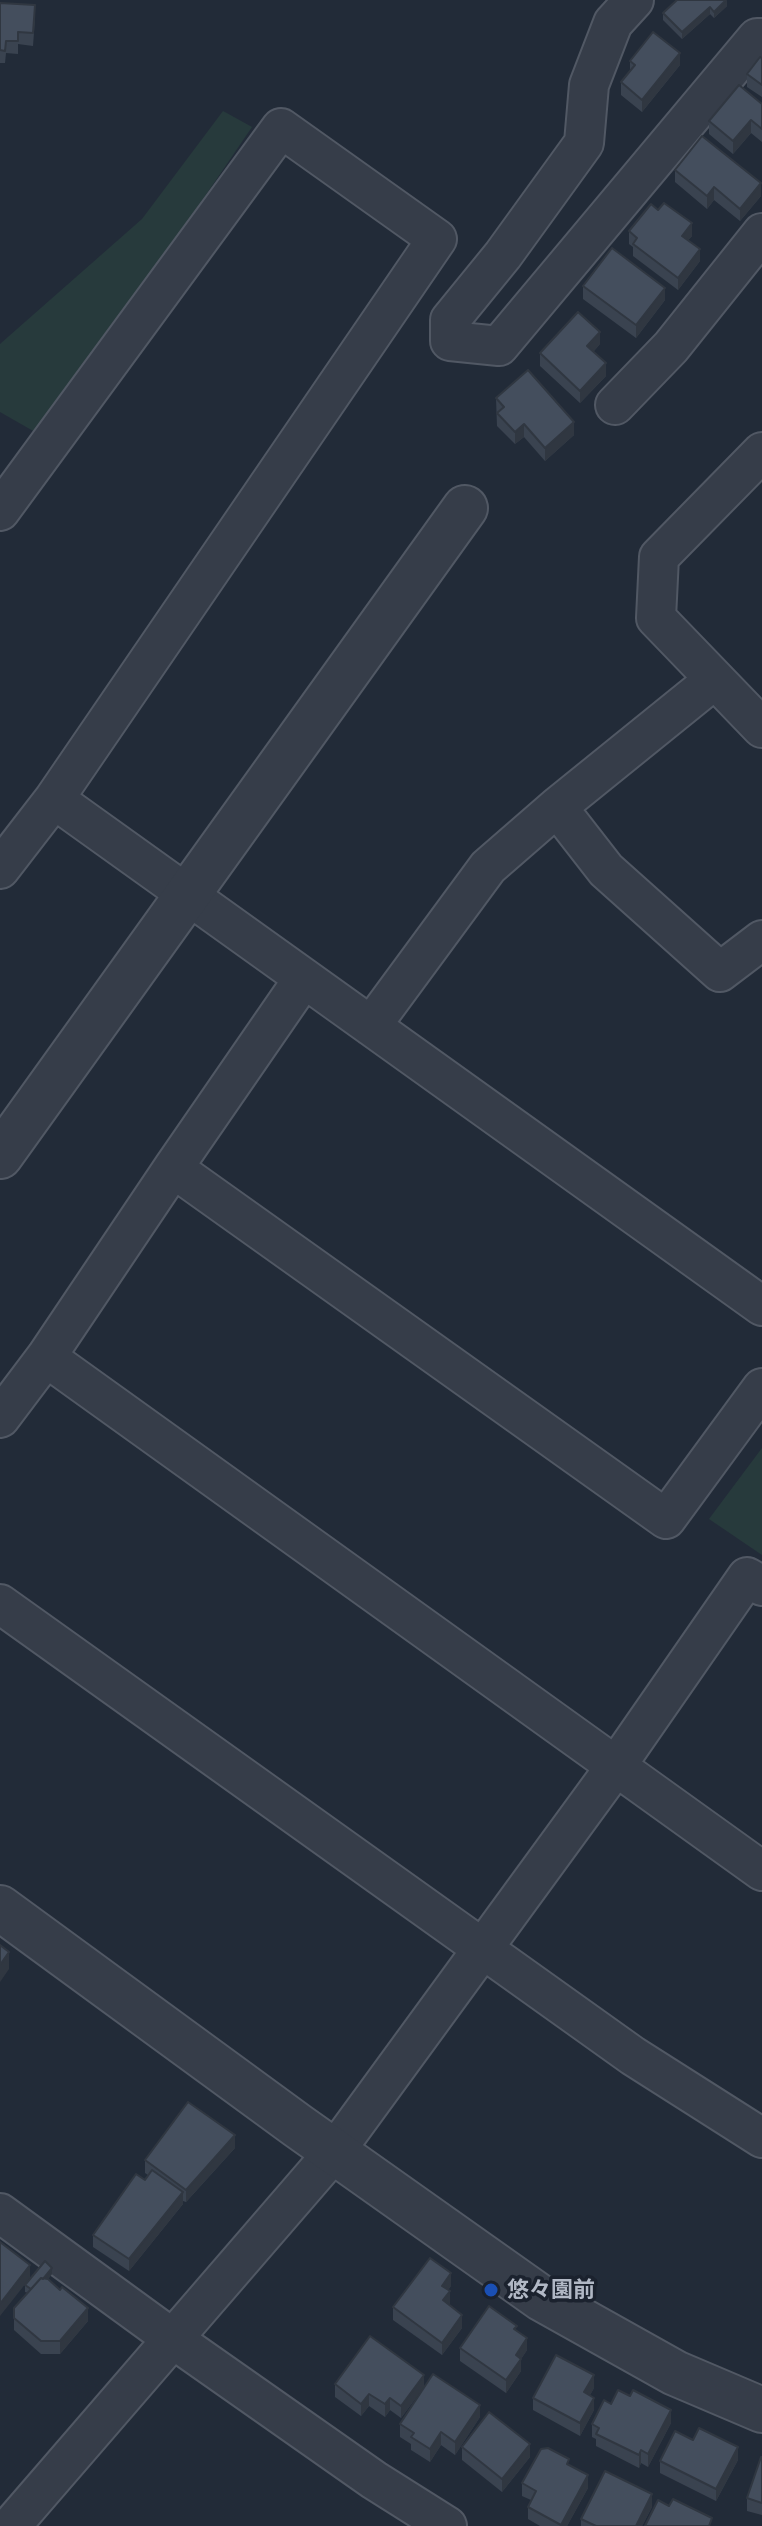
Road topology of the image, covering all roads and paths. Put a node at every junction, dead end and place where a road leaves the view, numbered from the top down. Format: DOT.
graph roads {
  1 [pos="634,0"];
  2 [pos="762,38"];
  3 [pos="762,233"];
  4 [pos="615,405"];
  5 [pos="762,452"];
  6 [pos="465,508"];
  7 [pos="0,511"];
  8 [pos="714,680"];
  9 [pos="762,728"];
  10 [pos="54,799"];
  11 [pos="557,807"];
  12 [pos="0,869"];
  13 [pos="188,895"];
  14 [pos="762,940"];
  15 [pos="304,978"];
  16 [pos="371,1026"];
  17 [pos="0,1156"];
  18 [pos="173,1168"];
  19 [pos="762,1306"];
  20 [pos="46,1357"];
  21 [pos="762,1388"];
  22 [pos="0,1418"];
  23 [pos="762,1586"];
  24 [pos="0,1604"];
  25 [pos="616,1766"];
  26 [pos="762,1871"];
  27 [pos="0,1908"];
  28 [pos="482,1950"];
  29 [pos="762,2138"];
  30 [pos="335,2151"];
  31 [pos="0,2213"];
  32 [pos="173,2339"];
  33 [pos="762,2410"];
  34 [pos="11,2526"];
  35 [pos="447,2526"];
  1 -- 2 [label="street"];
  3 -- 4 [label="street"];
  5 -- 8 [label="street"];
  6 -- 13 [label="street"];
  7 -- 10 [label="street"];
  8 -- 9 [label="street"];
  8 -- 11 [label="street"];
  10 -- 12 [label="street"];
  10 -- 13 [label="street"];
  11 -- 14 [label="street"];
  11 -- 16 [label="street"];
  13 -- 15 [label="street"];
  13 -- 17 [label="street"];
  15 -- 16 [label="street"];
  15 -- 18 [label="street"];
  16 -- 19 [label="street"];
  18 -- 20 [label="street"];
  18 -- 21 [label="street"];
  20 -- 22 [label="street"];
  20 -- 25 [label="street"];
  23 -- 25 [label="street"];
  24 -- 28 [label="street"];
  25 -- 26 [label="street"];
  25 -- 28 [label="street"];
  27 -- 30 [label="street"];
  28 -- 29 [label="street"];
  28 -- 30 [label="street"];
  30 -- 32 [label="street"];
  30 -- 33 [label="street"];
  31 -- 32 [label="street"];
  32 -- 34 [label="street"];
  32 -- 35 [label="street"];
}
